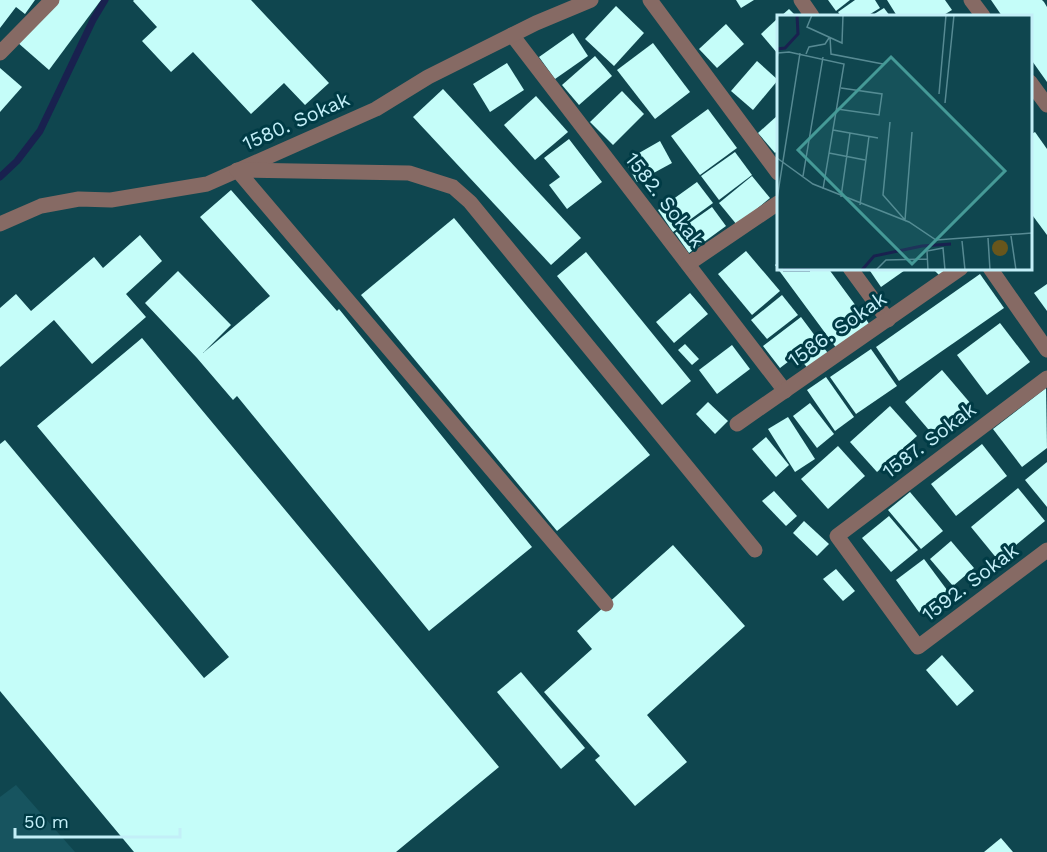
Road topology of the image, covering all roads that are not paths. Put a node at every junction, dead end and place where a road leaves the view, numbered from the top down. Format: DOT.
graph roads {
  1 [pos="52,0"];
  2 [pos="591,0"];
  3 [pos="650,0"];
  4 [pos="801,0"];
  5 [pos="971,0"];
  6 [pos="811,15"];
  7 [pos="982,15"];
  8 [pos="512,35"];
  9 [pos="0,53"];
  10 [pos="1032,85"];
  11 [pos="1047,105"];
  12 [pos="237,170"];
  13 [pos="777,172"];
  14 [pos="777,204"];
  15 [pos="0,224"];
  16 [pos="688,264"];
  17 [pos="851,270"];
  18 [pos="958,270"];
  19 [pos="991,270"];
  20 [pos="888,320"];
  21 [pos="1047,350"];
  22 [pos="1047,378"];
  23 [pos="785,391"];
  24 [pos="737,424"];
  25 [pos="755,550"];
  26 [pos="1047,550"];
  27 [pos="606,604"];
  28 [pos="918,647"];
  1 -- 9 [label="street"];
  2 -- 8 [label="street, 1580. Sokak"];
  3 -- 13 [label="street"];
  4 -- 6 [label="street"];
  5 -- 7 [label="street"];
  8 -- 12 [label="street, 1580. Sokak"];
  8 -- 16 [label="street, 1582. Sokak"];
  10 -- 11 [label="street"];
  12 -- 15 [label="street, 1580. Sokak"];
  12 -- 25 [label="street"];
  12 -- 27 [label="street"];
  14 -- 16 [label="street"];
  16 -- 23 [label="street, 1582. Sokak"];
  17 -- 20 [label="street"];
  18 -- 20 [label="street, 1586. Sokak"];
  19 -- 21 [label="street"];
  20 -- 23 [label="street, 1586. Sokak"];
  22 -- 28 [label="street, 1587. Sokak"];
  23 -- 24 [label="street, 1586. Sokak"];
  26 -- 28 [label="street, 1592. Sokak"];
}
